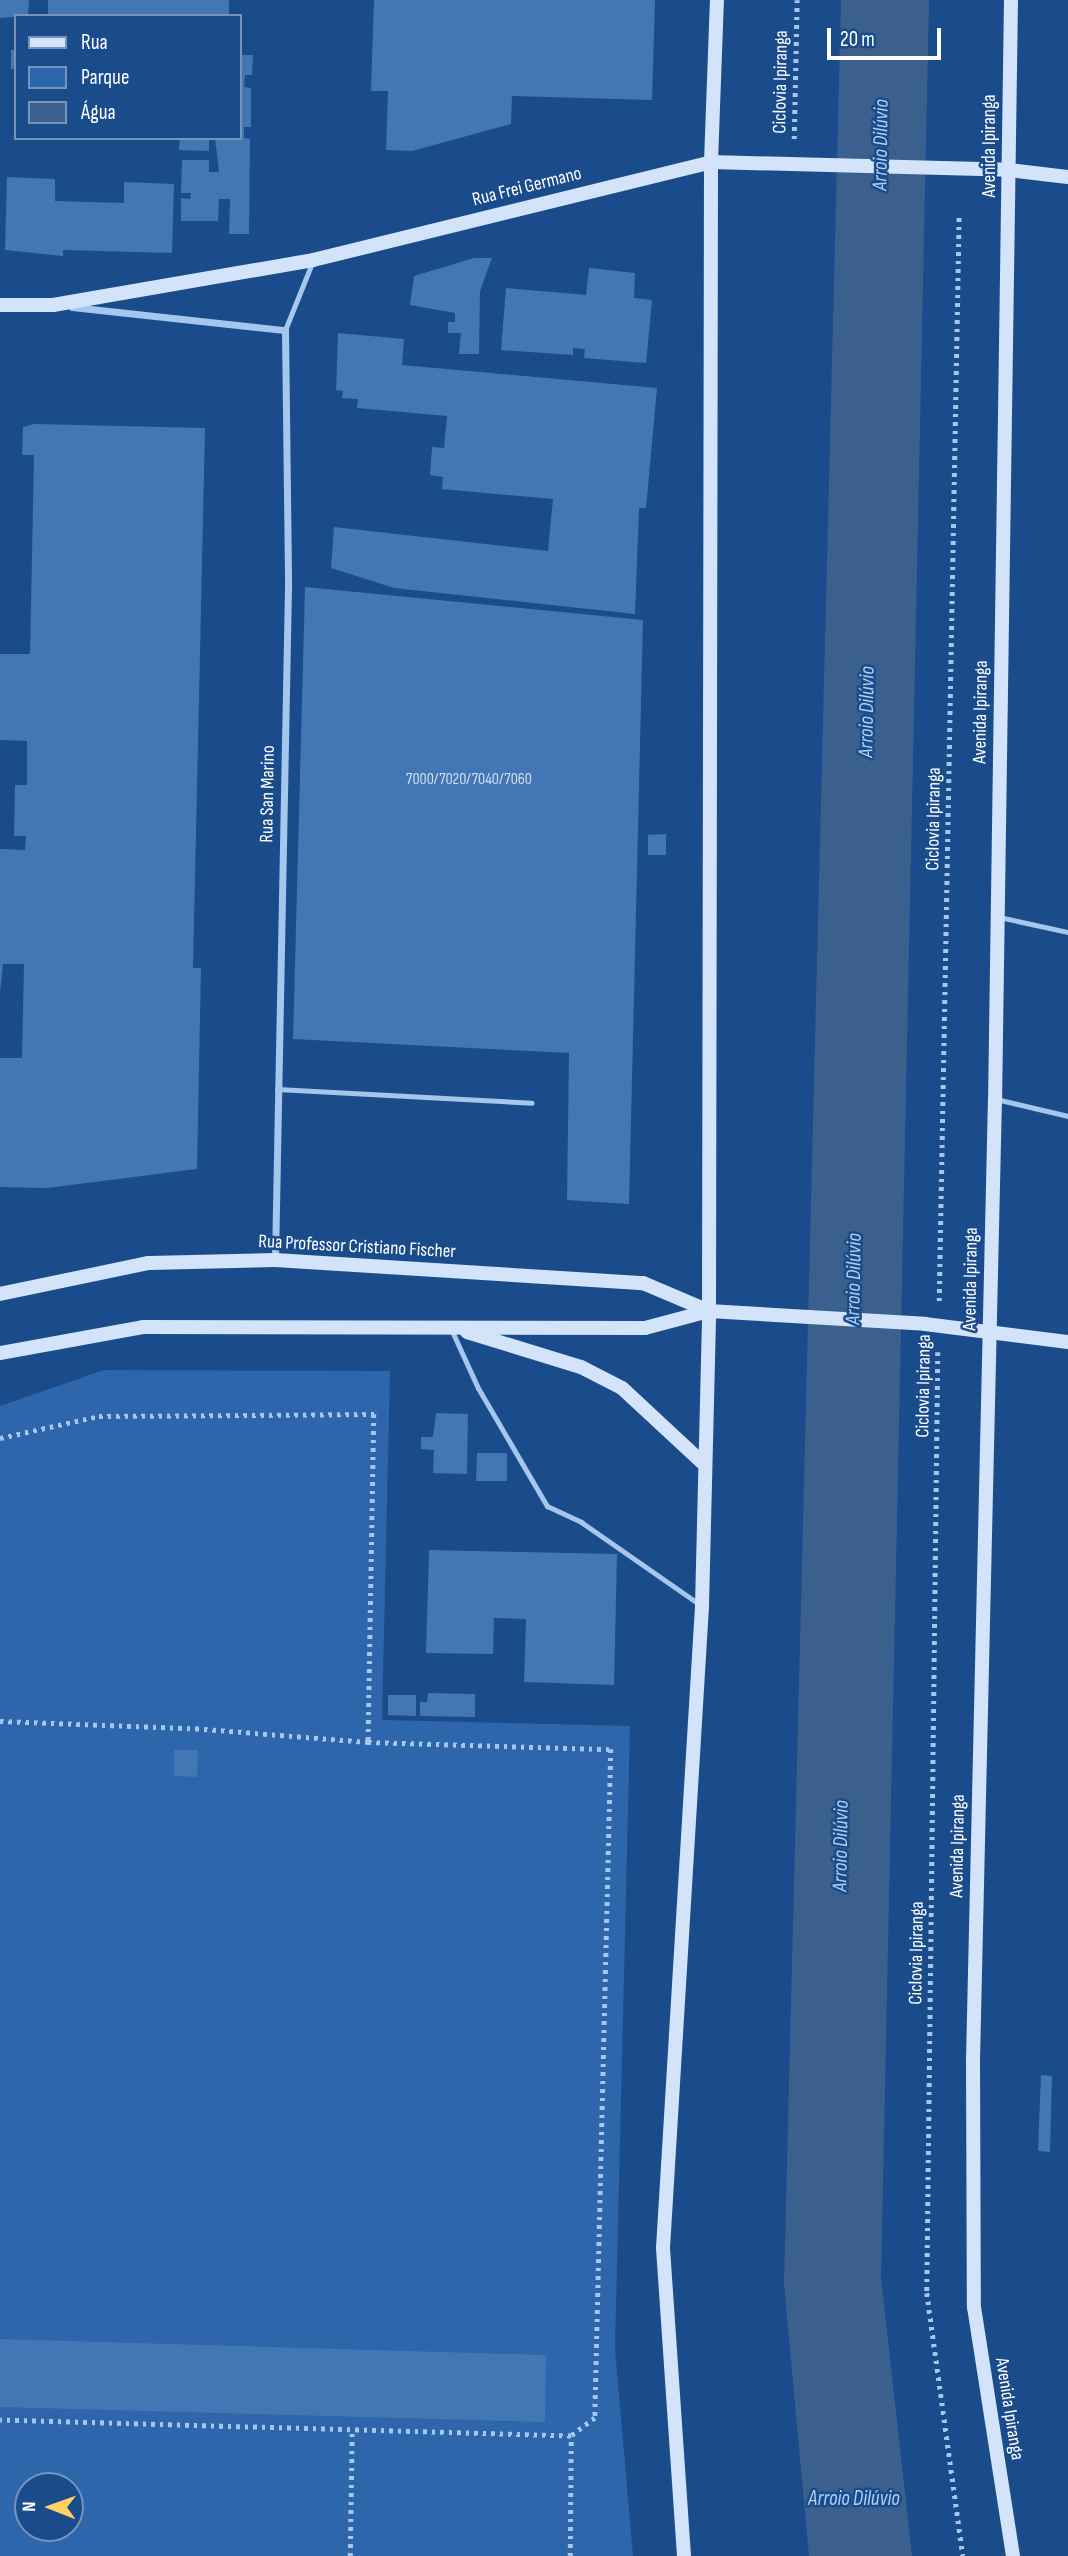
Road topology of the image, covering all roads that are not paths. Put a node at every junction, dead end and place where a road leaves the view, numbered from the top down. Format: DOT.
graph roads {
  1 [pos="717,0"];
  2 [pos="1010,0"];
  3 [pos="711,162"];
  4 [pos="1009,170"];
  5 [pos="1068,177"];
  6 [pos="313,260"];
  7 [pos="0,305"];
  8 [pos="53,305"];
  9 [pos="285,330"];
  10 [pos="997,917"];
  11 [pos="1068,932"];
  12 [pos="277,1089"];
  13 [pos="995,1098"];
  14 [pos="532,1103"];
  15 [pos="1068,1116"];
  16 [pos="275,1259"];
  17 [pos="29,1286"];
  18 [pos="0,1294"];
  19 [pos="0,1304"];
  20 [pos="709,1311"];
  21 [pos="450,1327"];
  22 [pos="989,1331"];
  23 [pos="1068,1342"];
  24 [pos="0,1353"];
  25 [pos="705,1465"];
  26 [pos="702,1606"];
  27 [pos="684,2556"];
  28 [pos="1013,2556"];
  1 -- 3 [label="main road"];
  2 -- 4 [label="main road, Avenida Ipiranga"];
  3 -- 4 [label="main road, Rua Frei Germano"];
  3 -- 6 [label="main road, Rua Frei Germano"];
  3 -- 20 [label="main road"];
  4 -- 5 [label="main road, Rua Frei Germano"];
  4 -- 10 [label="main road, Avenida Ipiranga"];
  6 -- 8 [label="main road, Rua Frei Germano"];
  6 -- 9 [label="lane"];
  7 -- 8 [label="main road, Rua Frei Germano"];
  8 -- 9 [label="street"];
  9 -- 12 [label="street, Rua San Marino"];
  10 -- 11 [label="lane"];
  10 -- 13 [label="main road, Avenida Ipiranga"];
  12 -- 14 [label="lane"];
  12 -- 16 [label="street, Rua San Marino"];
  13 -- 15 [label="lane"];
  13 -- 22 [label="main road, Avenida Ipiranga"];
  16 -- 17 [label="main road, Rua Professor Cristiano Fischer"];
  16 -- 20 [label="main road, Rua Professor Cristiano Fischer"];
  17 -- 18 [label="main road, Rua Professor Cristiano Fischer"];
  17 -- 19 [label="main road"];
  20 -- 21 [label="main road, Rua Professor Cristiano Fischer"];
  20 -- 22 [label="main road, Rua Professor Cristiano Fischer"];
  20 -- 25 [label="main road"];
  21 -- 24 [label="main road, Rua Professor Cristiano Fischer"];
  21 -- 25 [label="main road"];
  21 -- 26 [label="lane"];
  22 -- 23 [label="main road, Rua Professor Cristiano Fischer"];
  22 -- 28 [label="main road, Avenida Ipiranga"];
  25 -- 26 [label="main road"];
  26 -- 27 [label="main road"];
}
